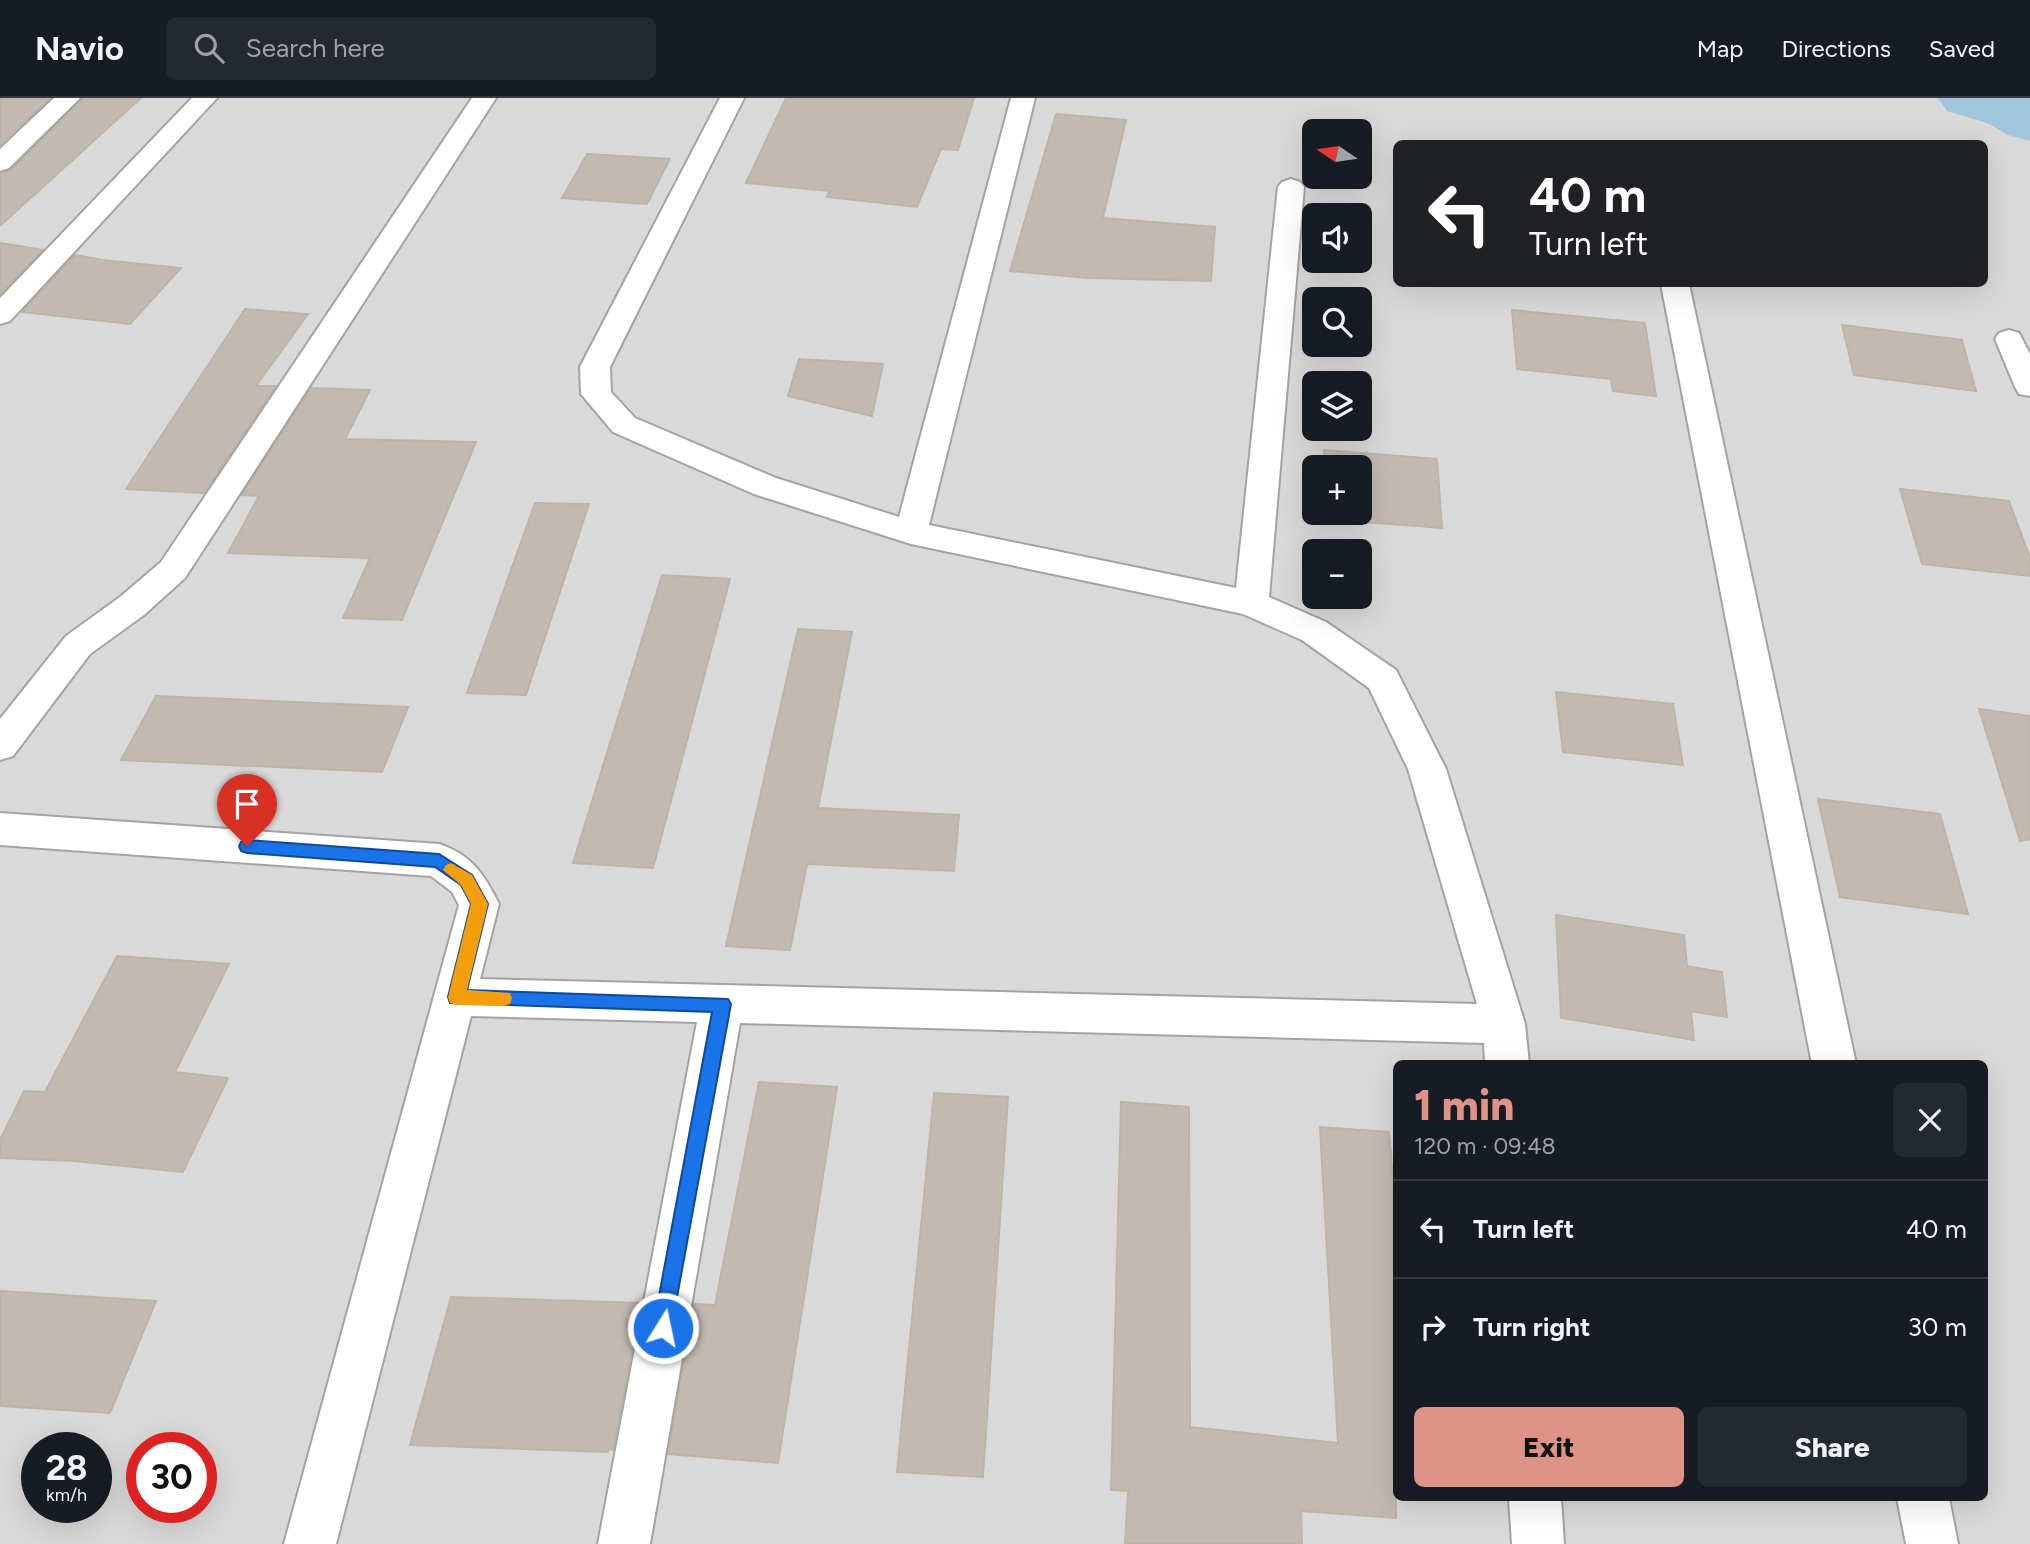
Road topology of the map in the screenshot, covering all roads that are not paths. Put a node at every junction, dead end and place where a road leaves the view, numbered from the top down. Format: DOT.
graph roads {
  1 [pos="68,98"];
  2 [pos="205,98"];
  3 [pos="484,98"];
  4 [pos="732,98"];
  5 [pos="1023,98"];
  6 [pos="0,163"];
  7 [pos="1291,187"];
  8 [pos="1676,287"];
  9 [pos="0,315"];
  10 [pos="2009,339"];
  11 [pos="2030,387"];
  12 [pos="911,533"];
  13 [pos="1251,603"];
  14 [pos="0,746"];
  15 [pos="0,829"];
  16 [pos="456,997"];
  17 [pos="722,1004"];
  18 [pos="1506,1044"];
  19 [pos="1833,1060"];
  20 [pos="1535,1501"];
  21 [pos="1924,1501"];
  22 [pos="310,1544"];
  23 [pos="624,1544"];
  24 [pos="1538,1544"];
  25 [pos="1932,1544"];
  1 -- 6 [label="street"];
  2 -- 9 [label="street"];
  3 -- 14 [label="street"];
  4 -- 12 [label="street"];
  5 -- 12 [label="street"];
  7 -- 13 [label="street"];
  8 -- 19 [label="street"];
  10 -- 11 [label="street"];
  12 -- 13 [label="street"];
  13 -- 18 [label="street"];
  15 -- 16 [label="street"];
  16 -- 17 [label="street"];
  16 -- 22 [label="street"];
  17 -- 18 [label="street"];
  17 -- 23 [label="street"];
  20 -- 24 [label="street"];
  21 -- 25 [label="street"];
}
